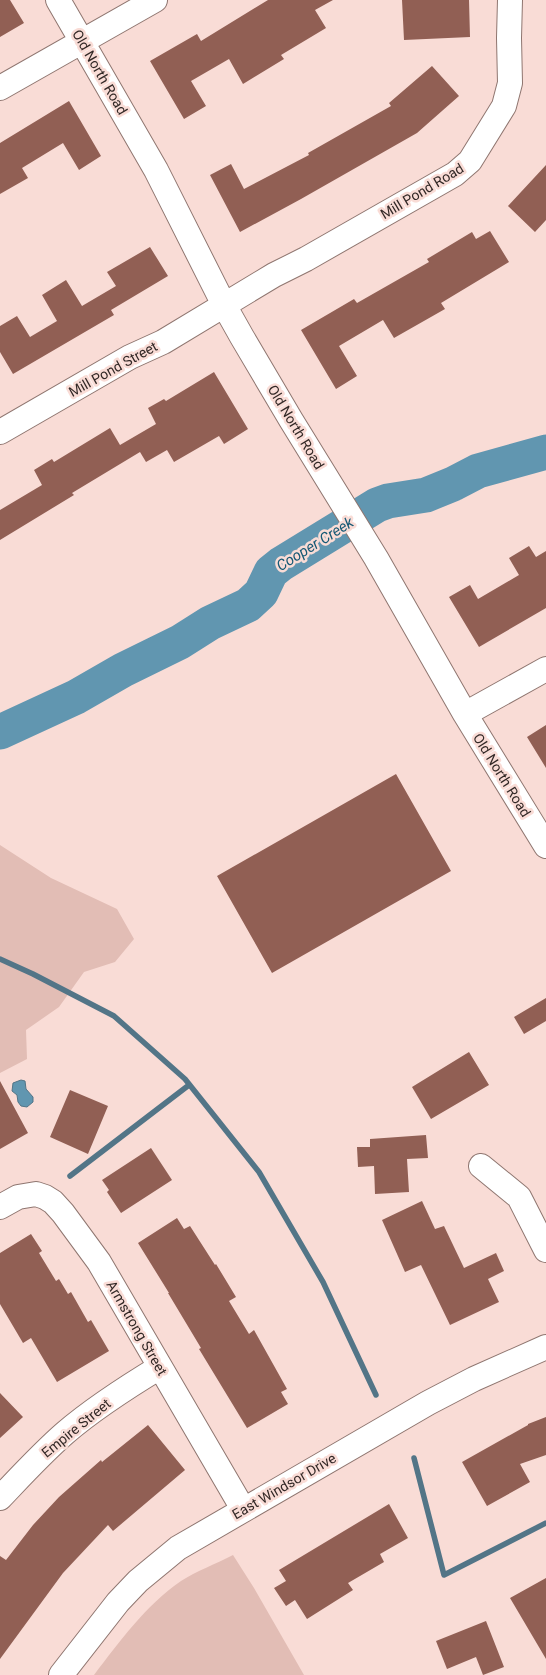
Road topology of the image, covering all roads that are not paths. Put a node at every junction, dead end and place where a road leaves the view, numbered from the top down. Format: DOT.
graph roads {
  1 [pos="58,0"];
  2 [pos="155,0"];
  3 [pos="510,0"];
  4 [pos="82,42"];
  5 [pos="0,88"];
  6 [pos="224,305"];
  7 [pos="0,432"];
  8 [pos="546,669"];
  9 [pos="465,714"];
  10 [pos="546,846"];
  11 [pos="481,1166"];
  12 [pos="0,1207"];
  13 [pos="546,1250"];
  14 [pos="546,1348"];
  15 [pos="160,1367"];
  16 [pos="0,1498"];
  17 [pos="243,1509"];
  18 [pos="62,1675"];
  1 -- 4 [label="street, Old North Road"];
  2 -- 4 [label="street"];
  3 -- 6 [label="street, Mill Pond Road"];
  4 -- 5 [label="street"];
  4 -- 6 [label="street, Old North Road"];
  6 -- 7 [label="street, Mill Pond Street"];
  6 -- 9 [label="street, Old North Road"];
  8 -- 9 [label="street"];
  9 -- 10 [label="street, Old North Road"];
  11 -- 13 [label="street"];
  12 -- 15 [label="street, Armstrong Street"];
  14 -- 17 [label="street, East Windsor Drive"];
  15 -- 16 [label="street, Empire Street"];
  15 -- 17 [label="street, Armstrong Street"];
  17 -- 18 [label="street, East Windsor Drive"];
}
